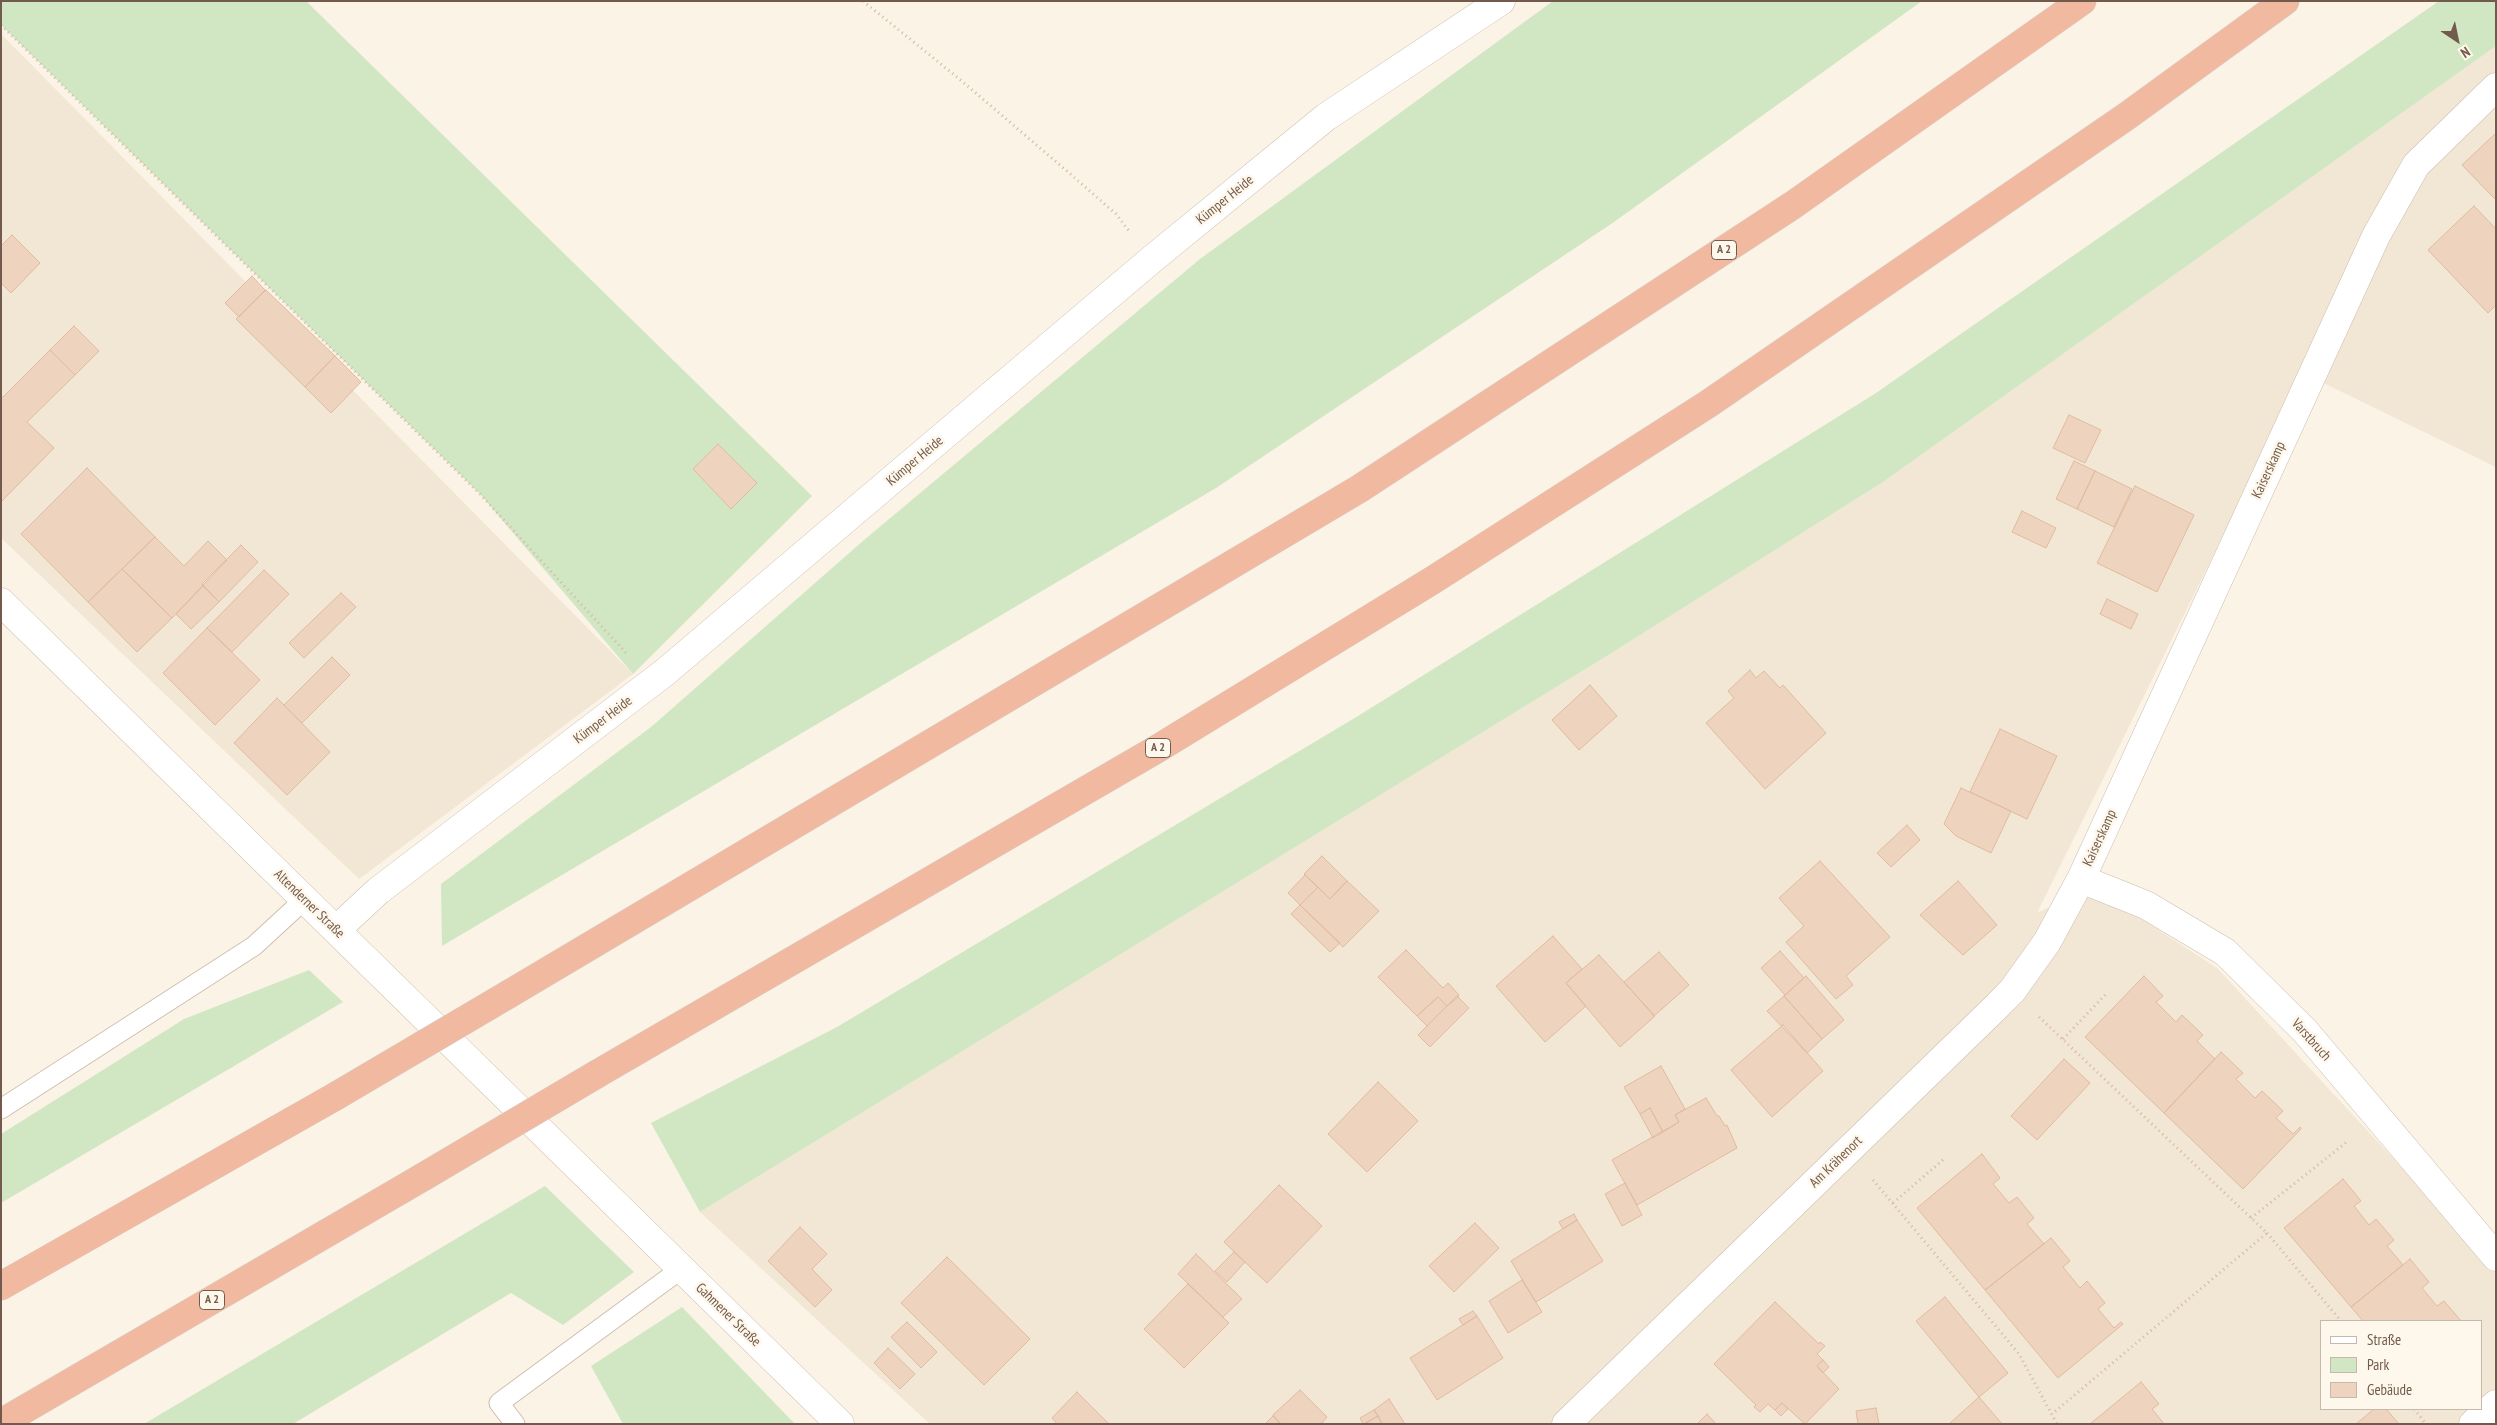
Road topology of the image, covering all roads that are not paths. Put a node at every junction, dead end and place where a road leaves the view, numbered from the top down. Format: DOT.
graph roads {
  1 [pos="1501,1"];
  2 [pos="2082,1"];
  3 [pos="2285,1"];
  4 [pos="2496,87"];
  5 [pos="1,602"];
  6 [pos="2081,879"];
  7 [pos="305,899"];
  8 [pos="336,930"];
  9 [pos="1,1109"];
  10 [pos="616,1206"];
  11 [pos="2496,1257"];
  12 [pos="681,1269"];
  13 [pos="1,1286"];
  14 [pos="2496,1404"];
  15 [pos="1,1424"];
  16 [pos="515,1424"];
  17 [pos="840,1424"];
  18 [pos="1566,1424"];
  19 [pos="2473,1424"];
  1 -- 8 [label="street, Kümper Heide"];
  2 -- 13 [label="highway, A 2, bridge"];
  3 -- 15 [label="highway, A 2, bridge"];
  4 -- 6 [label="street, Kaiserskamp"];
  5 -- 7 [label="street, Altenderner Straße"];
  6 -- 11 [label="street, Varstbruch"];
  6 -- 18 [label="street, Am Krähenort"];
  7 -- 8 [label="street, Altenderner Straße"];
  7 -- 9 [label="lane"];
  8 -- 10 [label="street, Altenderner Straße"];
  10 -- 12 [label="street, Gahmener Straße"];
  12 -- 16 [label="lane"];
  12 -- 17 [label="street, Gahmener Straße"];
  14 -- 19 [label="street"];
}
